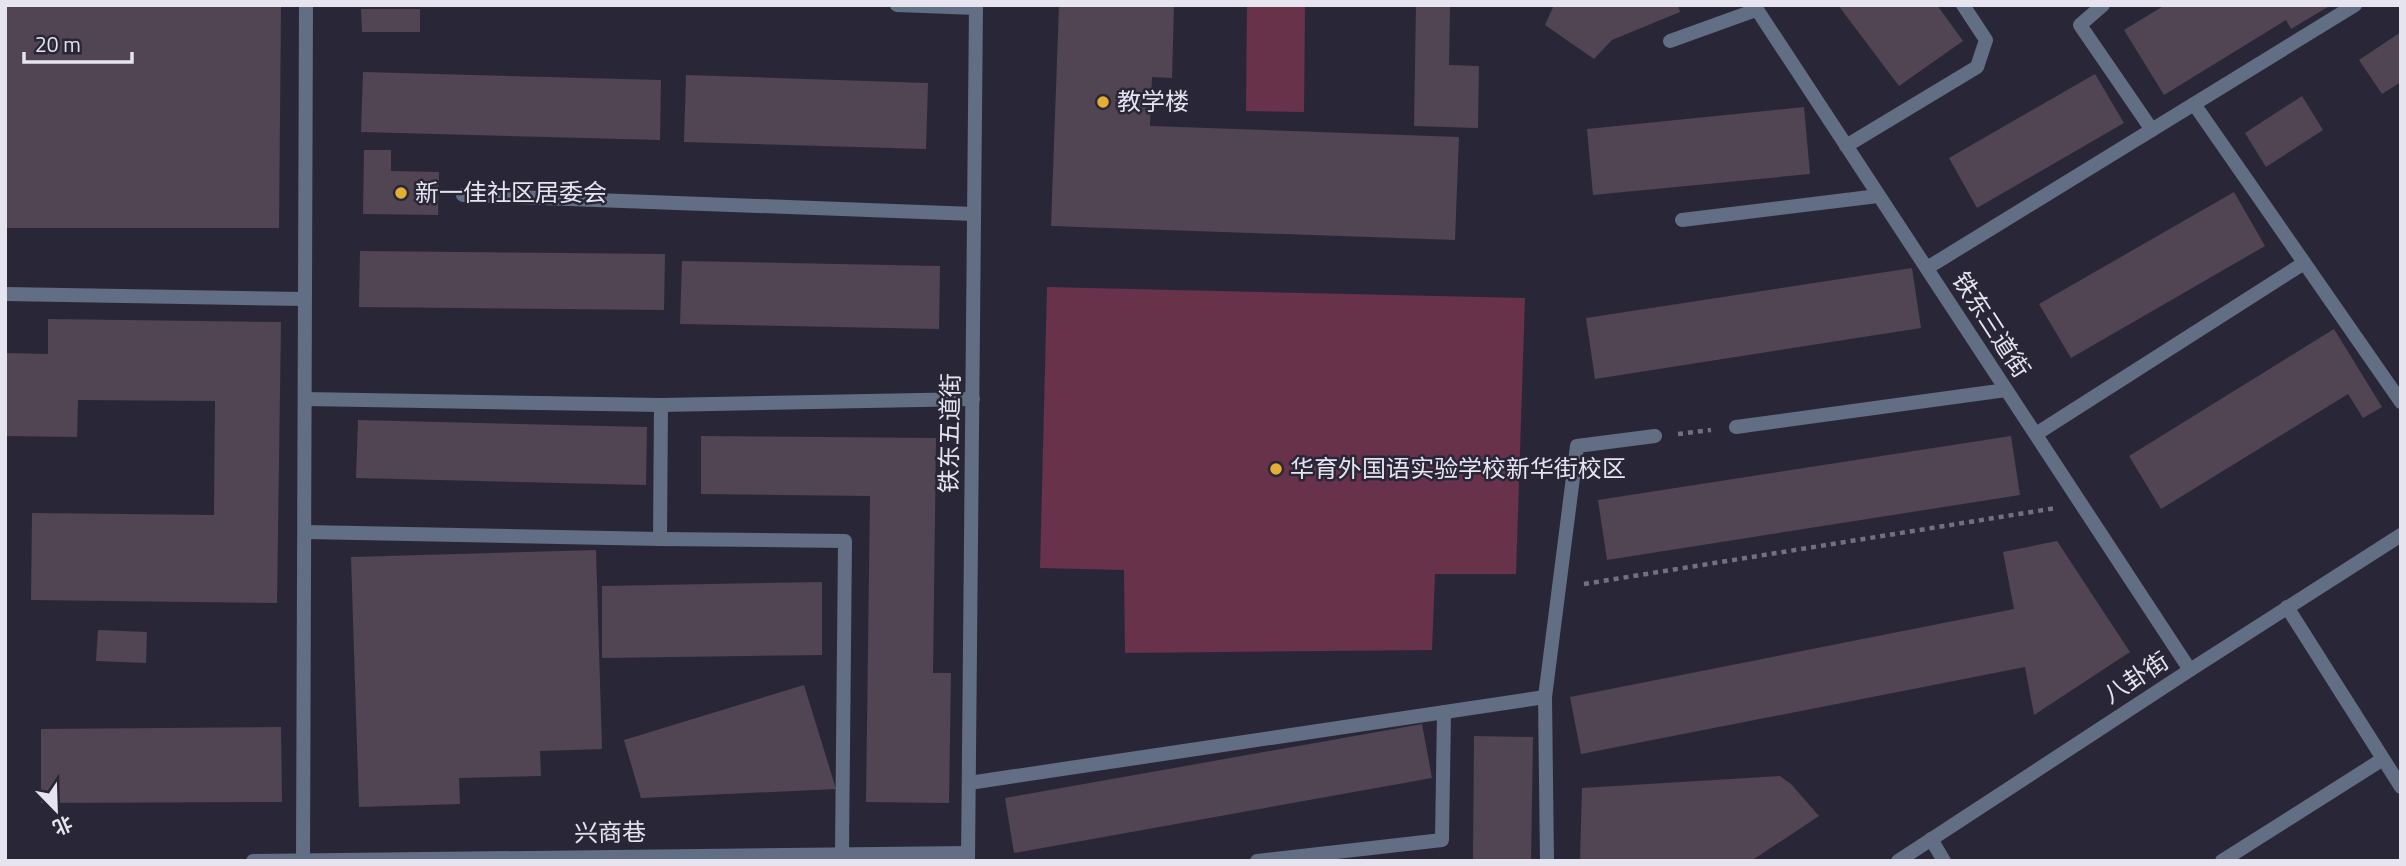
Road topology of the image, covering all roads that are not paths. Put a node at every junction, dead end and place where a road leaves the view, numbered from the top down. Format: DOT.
graph roads {
  1 [pos="306,5"];
  2 [pos="897,5"];
  3 [pos="1964,5"];
  4 [pos="2103,5"];
  5 [pos="2355,5"];
  6 [pos="976,7"];
  7 [pos="1755,7"];
  8 [pos="1670,41"];
  9 [pos="2194,104"];
  10 [pos="2152,130"];
  11 [pos="1846,146"];
  12 [pos="463,195"];
  13 [pos="1878,196"];
  14 [pos="974,214"];
  15 [pos="1682,220"];
  16 [pos="2304,263"];
  17 [pos="1927,268"];
  18 [pos="5,294"];
  19 [pos="304,299"];
  20 [pos="2006,390"];
  21 [pos="306,399"];
  22 [pos="973,400"];
  23 [pos="2401,402"];
  24 [pos="662,405"];
  25 [pos="1736,427"];
  26 [pos="2036,434"];
  27 [pos="1655,436"];
  28 [pos="306,532"];
  29 [pos="2401,535"];
  30 [pos="660,540"];
  31 [pos="2287,607"];
  32 [pos="2190,670"];
  33 [pos="1545,697"];
  34 [pos="1444,712"];
  35 [pos="2383,759"];
  36 [pos="969,783"];
  37 [pos="2401,787"];
  38 [pos="1931,839"];
  39 [pos="842,853"];
  40 [pos="968,857"];
  41 [pos="303,860"];
  42 [pos="253,861"];
  43 [pos="1257,861"];
  44 [pos="1547,861"];
  45 [pos="1898,861"];
  46 [pos="1944,861"];
  47 [pos="2222,861"];
  1 -- 19 [label="street"];
  2 -- 6 [label="street"];
  3 -- 11 [label="street"];
  4 -- 10 [label="street"];
  5 -- 9 [label="street"];
  6 -- 14 [label="street, 铁东五道街"];
  7 -- 8 [label="street"];
  7 -- 11 [label="street, 铁东三道街"];
  9 -- 10 [label="street"];
  9 -- 16 [label="street"];
  10 -- 17 [label="street"];
  11 -- 13 [label="street, 铁东三道街"];
  12 -- 14 [label="street"];
  13 -- 15 [label="street"];
  13 -- 17 [label="street, 铁东三道街"];
  14 -- 22 [label="street, 铁东五道街"];
  16 -- 23 [label="street"];
  16 -- 26 [label="street"];
  17 -- 20 [label="street, 铁东三道街"];
  18 -- 19 [label="street"];
  19 -- 21 [label="street"];
  20 -- 25 [label="street"];
  20 -- 26 [label="street, 铁东三道街"];
  21 -- 24 [label="street"];
  21 -- 28 [label="street"];
  22 -- 24 [label="street"];
  22 -- 36 [label="street, 铁东五道街"];
  24 -- 30 [label="street"];
  26 -- 32 [label="street, 铁东三道街"];
  27 -- 33 [label="street"];
  28 -- 30 [label="street"];
  28 -- 41 [label="street"];
  29 -- 31 [label="street, 八卦街"];
  30 -- 39 [label="street"];
  31 -- 32 [label="street, 八卦街"];
  31 -- 35 [label="street"];
  32 -- 38 [label="street, 八卦街"];
  33 -- 34 [label="street"];
  33 -- 44 [label="street"];
  34 -- 36 [label="street"];
  34 -- 43 [label="street"];
  35 -- 37 [label="street"];
  35 -- 47 [label="street"];
  36 -- 40 [label="street, 铁东五道街"];
  38 -- 45 [label="street, 八卦街"];
  38 -- 46 [label="street"];
  39 -- 40 [label="street, 兴商巷"];
  39 -- 41 [label="street, 兴商巷"];
  41 -- 42 [label="street, 兴商巷"];
}
